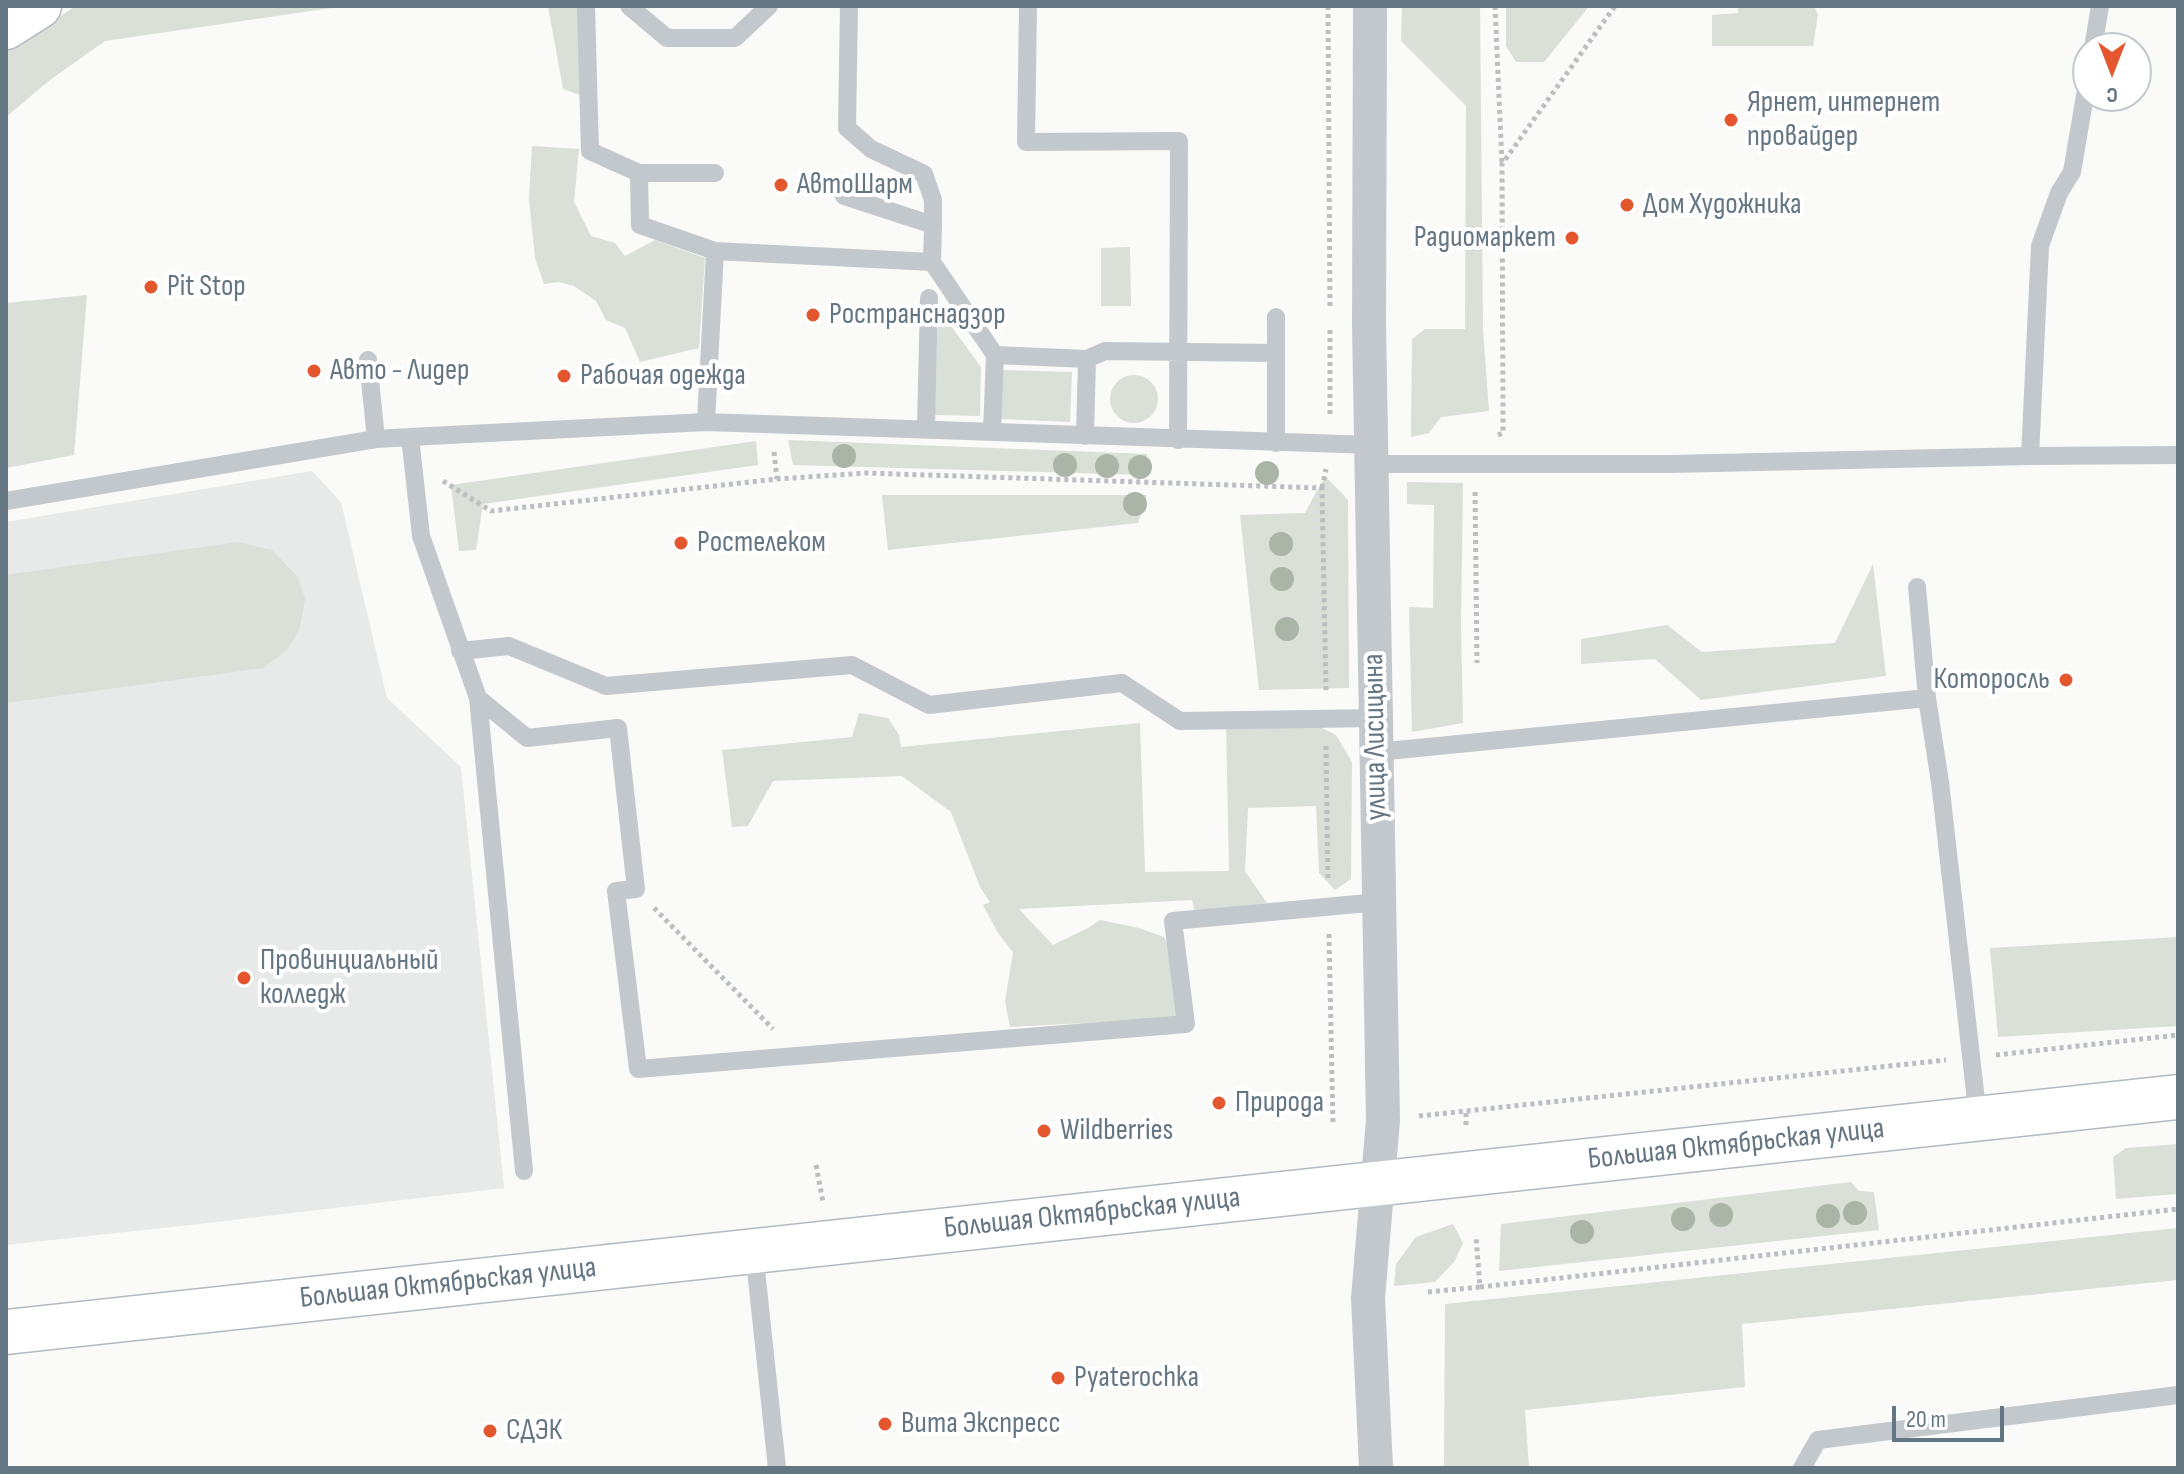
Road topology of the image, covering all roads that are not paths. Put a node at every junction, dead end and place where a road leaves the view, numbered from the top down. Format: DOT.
graph roads {
  1 [pos="39,6"];
  2 [pos="586,6"];
  3 [pos="629,6"];
  4 [pos="769,6"];
  5 [pos="849,6"];
  6 [pos="1028,6"];
  7 [pos="1370,6"];
  8 [pos="2100,6"];
  9 [pos="6,27"];
  10 [pos="2096,32"];
  11 [pos="2082,112"];
  12 [pos="639,173"];
  13 [pos="715,173"];
  14 [pos="844,196"];
  15 [pos="933,225"];
  16 [pos="715,251"];
  17 [pos="932,262"];
  18 [pos="929,298"];
  19 [pos="1276,317"];
  20 [pos="1179,352"];
  21 [pos="1276,353"];
  22 [pos="995,355"];
  23 [pos="1087,359"];
  24 [pos="368,360"];
  25 [pos="706,422"];
  26 [pos="926,429"];
  27 [pos="992,432"];
  28 [pos="1085,436"];
  29 [pos="410,437"];
  30 [pos="376,439"];
  31 [pos="1178,440"];
  32 [pos="1276,443"];
  33 [pos="1372,455"];
  34 [pos="2178,455"];
  35 [pos="2030,456"];
  36 [pos="6,501"];
  37 [pos="1917,587"];
  38 [pos="460,651"];
  39 [pos="478,698"];
  40 [pos="1927,698"];
  41 [pos="1376,718"];
  42 [pos="1377,752"];
  43 [pos="1379,902"];
  44 [pos="2178,1097"];
  45 [pos="1978,1118"];
  46 [pos="524,1171"];
  47 [pos="1378,1183"];
  48 [pos="754,1251"];
  49 [pos="6,1332"];
  50 [pos="2178,1395"];
  51 [pos="777,1468"];
  52 [pos="1376,1468"];
  53 [pos="1802,1468"];
  1 -- 9 [label="main road"];
  2 -- 12 [label="lane"];
  3 -- 4 [label="lane"];
  5 -- 15 [label="lane"];
  6 -- 20 [label="lane"];
  7 -- 33 [label="street, улица Лисицына"];
  8 -- 10 [label="lane"];
  11 -- 35 [label="lane"];
  12 -- 13 [label="lane"];
  12 -- 16 [label="lane"];
  14 -- 15 [label="lane"];
  15 -- 17 [label="lane"];
  16 -- 17 [label="lane"];
  16 -- 25 [label="lane"];
  17 -- 22 [label="lane"];
  18 -- 26 [label="lane"];
  19 -- 21 [label="lane"];
  20 -- 21 [label="lane"];
  20 -- 23 [label="lane"];
  20 -- 31 [label="lane"];
  21 -- 32 [label="lane"];
  22 -- 23 [label="lane"];
  22 -- 27 [label="lane"];
  23 -- 28 [label="lane"];
  24 -- 30 [label="lane"];
  25 -- 26 [label="lane"];
  25 -- 29 [label="lane"];
  26 -- 27 [label="lane"];
  27 -- 28 [label="lane"];
  28 -- 31 [label="lane"];
  29 -- 30 [label="lane"];
  29 -- 38 [label="lane"];
  30 -- 36 [label="lane"];
  31 -- 32 [label="lane"];
  32 -- 33 [label="lane"];
  33 -- 35 [label="lane"];
  33 -- 41 [label="street, улица Лисицына"];
  34 -- 35 [label="lane"];
  37 -- 40 [label="lane"];
  38 -- 39 [label="lane"];
  38 -- 41 [label="lane"];
  39 -- 43 [label="lane"];
  39 -- 46 [label="lane"];
  40 -- 42 [label="lane"];
  40 -- 45 [label="lane"];
  41 -- 42 [label="street, улица Лисицына"];
  42 -- 43 [label="street, улица Лисицына"];
  43 -- 47 [label="street, улица Лисицына"];
  44 -- 45 [label="main road, Большая Октябрьская улица"];
  45 -- 47 [label="main road, Большая Октябрьская улица"];
  47 -- 48 [label="main road, Большая Октябрьская улица"];
  47 -- 52 [label="street, улица Лисицына"];
  48 -- 49 [label="main road, Большая Октябрьская улица"];
  48 -- 51 [label="lane"];
  50 -- 53 [label="lane"];
}
